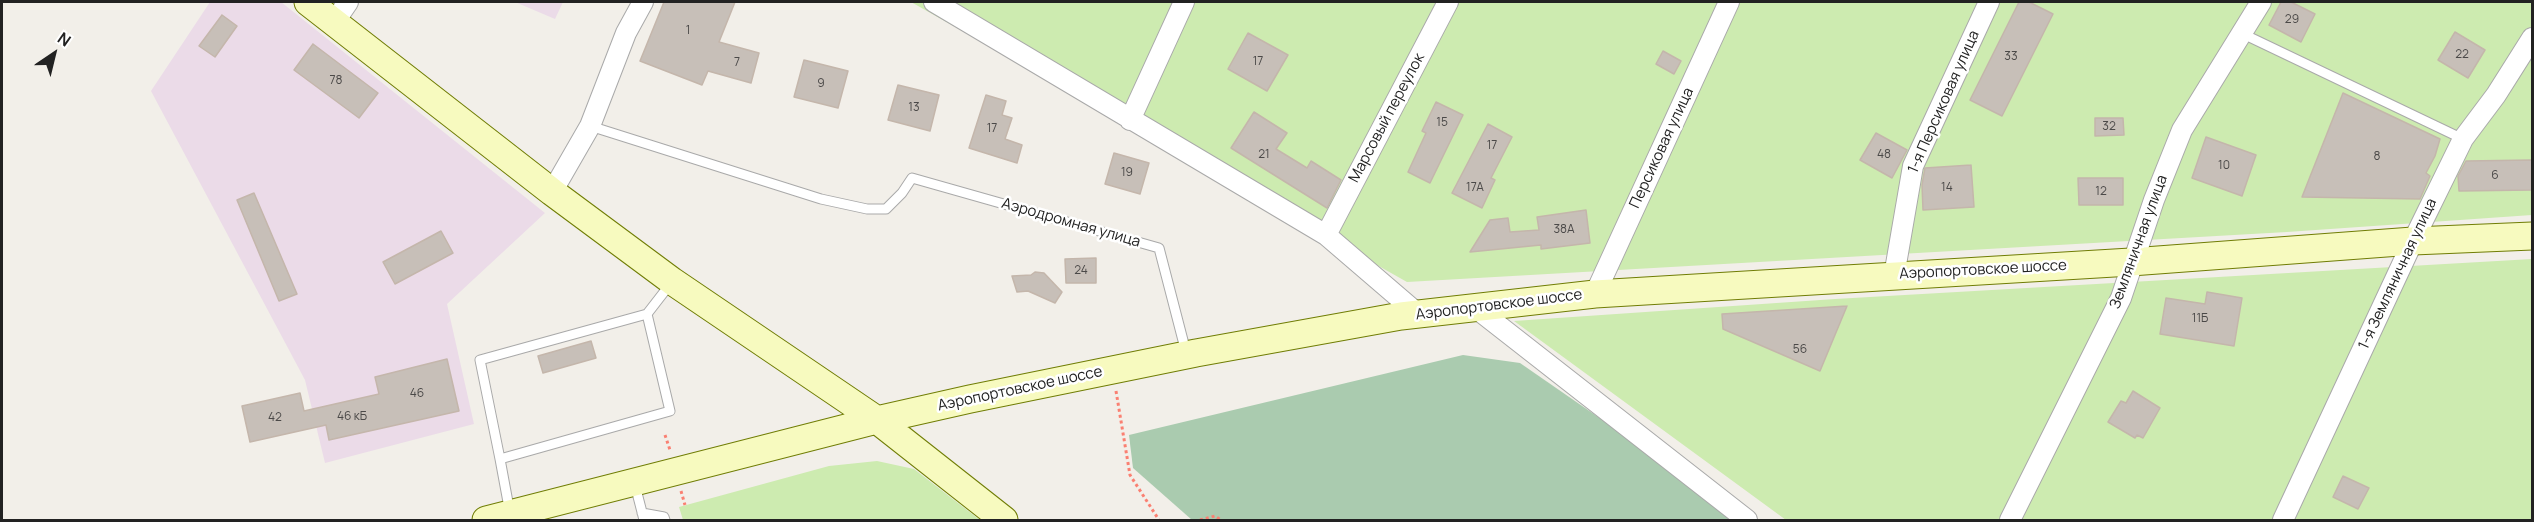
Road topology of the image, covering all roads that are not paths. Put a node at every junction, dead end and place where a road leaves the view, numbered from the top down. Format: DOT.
graph roads {
  1 [pos="308,2"];
  2 [pos="643,2"];
  3 [pos="934,2"];
  4 [pos="1184,2"];
  5 [pos="1448,2"];
  6 [pos="1729,2"];
  7 [pos="1989,2"];
  8 [pos="2261,2"];
  9 [pos="341,11"];
  10 [pos="2241,33"];
  11 [pos="2532,38"];
  12 [pos="1130,120"];
  13 [pos="590,126"];
  14 [pos="2463,139"];
  15 [pos="552,192"];
  16 [pos="1326,235"];
  17 [pos="2532,236"];
  18 [pos="2413,241"];
  19 [pos="2131,262"];
  20 [pos="1894,276"];
  21 [pos="672,281"];
  22 [pos="1595,294"];
  23 [pos="1476,308"];
  24 [pos="647,314"];
  25 [pos="1418,314"];
  26 [pos="1187,355"];
  27 [pos="877,420"];
  28 [pos="500,459"];
  29 [pos="634,482"];
  30 [pos="643,517"];
  31 [pos="498,518"];
  32 [pos="665,520"];
  33 [pos="1004,520"];
  34 [pos="1747,520"];
  35 [pos="2010,520"];
  36 [pos="2283,520"];
  1 -- 9 [label="main road"];
  2 -- 13 [label="street"];
  3 -- 12 [label="street"];
  4 -- 12 [label="street"];
  5 -- 16 [label="street, Марсовый переулок"];
  6 -- 22 [label="street, Персиковая улица"];
  7 -- 20 [label="street, 1-я Персиковая улица"];
  8 -- 10 [label="street, Земляничная улица"];
  9 -- 15 [label="main road"];
  10 -- 14 [label="lane"];
  10 -- 19 [label="street, Земляничная улица"];
  11 -- 14 [label="street, 1-я Земляничная улица"];
  12 -- 16 [label="street"];
  13 -- 15 [label="street"];
  13 -- 26 [label="lane, Аэродромная улица"];
  14 -- 18 [label="street, 1-я Земляничная улица"];
  15 -- 21 [label="main road"];
  16 -- 25 [label="street"];
  17 -- 18 [label="main road, Аэропортовское шоссе"];
  18 -- 19 [label="main road, Аэропортовское шоссе"];
  18 -- 36 [label="street, 1-я Земляничная улица"];
  19 -- 20 [label="main road, Аэропортовское шоссе"];
  19 -- 35 [label="street, Земляничная улица"];
  20 -- 22 [label="main road, Аэропортовское шоссе"];
  21 -- 24 [label="lane"];
  21 -- 27 [label="main road"];
  22 -- 23 [label="main road, Аэропортовское шоссе"];
  23 -- 25 [label="main road, Аэропортовское шоссе"];
  23 -- 34 [label="street"];
  24 -- 28 [label="lane"];
  24 -- 28 [label="lane"];
  25 -- 26 [label="main road, Аэропортовское шоссе"];
  26 -- 27 [label="main road, Аэропортовское шоссе"];
  27 -- 29 [label="main road, Аэропортовское шоссе"];
  27 -- 33 [label="main road"];
  28 -- 31 [label="lane"];
  29 -- 30 [label="lane"];
  29 -- 31 [label="main road, Аэропортовское шоссе"];
  30 -- 32 [label="lane"];
}
